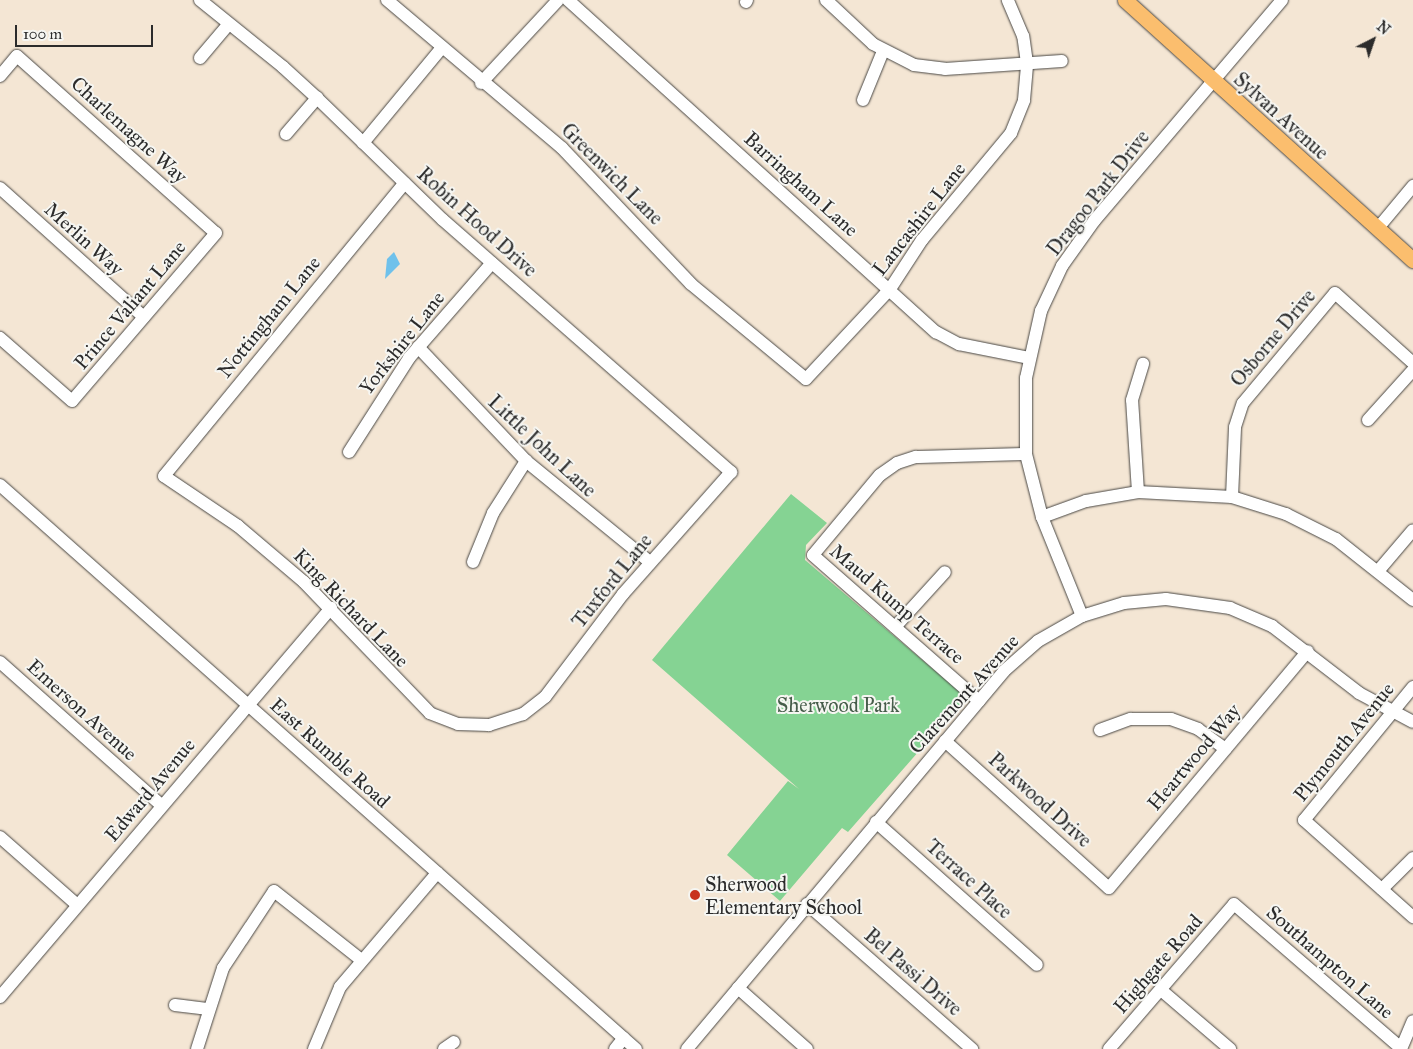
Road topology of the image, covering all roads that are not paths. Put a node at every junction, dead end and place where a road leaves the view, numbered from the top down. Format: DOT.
graph roads {
  1 [pos="200,0"];
  2 [pos="386,0"];
  3 [pos="558,0"];
  4 [pos="568,0"];
  5 [pos="826,0"];
  6 [pos="1008,0"];
  7 [pos="1125,0"];
  8 [pos="1282,0"];
  9 [pos="228,25"];
  10 [pos="440,50"];
  11 [pos="884,51"];
  12 [pos="200,58"];
  13 [pos="1062,61"];
  14 [pos="1027,64"];
  15 [pos="0,76"];
  16 [pos="1213,81"];
  17 [pos="481,82"];
  18 [pos="317,98"];
  19 [pos="863,100"];
  20 [pos="286,134"];
  21 [pos="363,144"];
  22 [pos="405,183"];
  23 [pos="1413,186"];
  24 [pos="0,188"];
  25 [pos="1378,228"];
  26 [pos="216,233"];
  27 [pos="1413,260"];
  28 [pos="492,263"];
  29 [pos="890,289"];
  30 [pos="144,317"];
  31 [pos="0,338"];
  32 [pos="418,347"];
  33 [pos="1028,358"];
  34 [pos="1413,363"];
  35 [pos="1143,364"];
  36 [pos="1413,370"];
  37 [pos="806,379"];
  38 [pos="1368,420"];
  39 [pos="349,452"];
  40 [pos="1026,454"];
  41 [pos="526,461"];
  42 [pos="731,472"];
  43 [pos="164,476"];
  44 [pos="0,485"];
  45 [pos="1138,492"];
  46 [pos="1232,498"];
  47 [pos="1042,517"];
  48 [pos="1413,530"];
  49 [pos="473,562"];
  50 [pos="650,562"];
  51 [pos="1379,570"];
  52 [pos="945,572"];
  53 [pos="1413,600"];
  54 [pos="331,608"];
  55 [pos="1082,616"];
  56 [pos="895,627"];
  57 [pos="1308,651"];
  58 [pos="0,662"];
  59 [pos="1413,686"];
  60 [pos="979,701"];
  61 [pos="247,704"];
  62 [pos="523,714"];
  63 [pos="1394,714"];
  64 [pos="1413,722"];
  65 [pos="1100,730"];
  66 [pos="945,741"];
  67 [pos="1226,750"];
  68 [pos="161,805"];
  69 [pos="876,822"];
  70 [pos="0,837"];
  71 [pos="1413,858"];
  72 [pos="437,873"];
  73 [pos="1109,888"];
  74 [pos="1382,890"];
  75 [pos="807,904"];
  76 [pos="1234,904"];
  77 [pos="77,905"];
  78 [pos="1413,917"];
  79 [pos="360,959"];
  80 [pos="1037,965"];
  81 [pos="738,988"];
  82 [pos="1161,990"];
  83 [pos="0,997"];
  84 [pos="175,1005"];
  85 [pos="207,1009"];
  86 [pos="1413,1021"];
  87 [pos="624,1038"];
  88 [pos="197,1049"];
  89 [pos="314,1049"];
  90 [pos="616,1049"];
  91 [pos="636,1049"];
  92 [pos="687,1049"];
  93 [pos="807,1049"];
  94 [pos="972,1049"];
  95 [pos="1109,1049"];
  96 [pos="1230,1049"];
  97 [pos="1401,1049"];
  1 -- 9 [label="street, Robin Hood Drive"];
  2 -- 10 [label="street, Greenwich Lane"];
  3 -- 17 [label="street"];
  4 -- 29 [label="street, Barringham Lane"];
  5 -- 11 [label="street"];
  6 -- 14 [label="street, Lancashire Lane"];
  7 -- 16 [label="main road, Sylvan Avenue"];
  8 -- 16 [label="street, Dragoo Park Drive"];
  9 -- 12 [label="street"];
  9 -- 18 [label="street, Robin Hood Drive"];
  10 -- 17 [label="street, Greenwich Lane"];
  10 -- 21 [label="street"];
  11 -- 14 [label="street"];
  11 -- 19 [label="street"];
  13 -- 14 [label="street"];
  14 -- 29 [label="street, Lancashire Lane"];
  15 -- 26 [label="street, Charlemagne Way"];
  16 -- 25 [label="main road, Sylvan Avenue"];
  16 -- 33 [label="street, Dragoo Park Drive"];
  17 -- 37 [label="street, Greenwich Lane"];
  18 -- 20 [label="street"];
  18 -- 21 [label="street, Robin Hood Drive"];
  21 -- 22 [label="street, Robin Hood Drive"];
  22 -- 28 [label="street, Robin Hood Drive"];
  22 -- 43 [label="street, Nottingham Lane"];
  23 -- 25 [label="street"];
  24 -- 30 [label="street, Merlin Way"];
  25 -- 27 [label="main road, Sylvan Avenue"];
  26 -- 30 [label="street, Prince Valiant Lane"];
  28 -- 32 [label="street, Yorkshire Lane"];
  28 -- 42 [label="street, Robin Hood Drive"];
  29 -- 33 [label="street, Barringham Lane"];
  29 -- 37 [label="street, Lancashire Lane"];
  30 -- 31 [label="street, Prince Valiant Lane"];
  32 -- 39 [label="street, Yorkshire Lane"];
  32 -- 41 [label="street, Little John Lane"];
  33 -- 40 [label="street, Dragoo Park Drive"];
  34 -- 46 [label="street, Osborne Drive"];
  35 -- 45 [label="street"];
  36 -- 38 [label="street"];
  40 -- 47 [label="street, Dragoo Park Drive"];
  40 -- 56 [label="street, Maud Kump Terrace"];
  41 -- 49 [label="street"];
  41 -- 50 [label="street, Little John Lane"];
  42 -- 50 [label="street, Tuxford Lane"];
  43 -- 54 [label="street, King Richard Lane"];
  44 -- 61 [label="street, East Rumble Road"];
  45 -- 46 [label="street"];
  45 -- 47 [label="street"];
  46 -- 51 [label="street"];
  47 -- 55 [label="street, Dragoo Park Drive"];
  48 -- 51 [label="street"];
  50 -- 62 [label="street, Tuxford Lane"];
  51 -- 53 [label="street"];
  52 -- 56 [label="street"];
  54 -- 61 [label="street, Edward Avenue"];
  54 -- 62 [label="street, King Richard Lane"];
  55 -- 57 [label="street, Claremont Avenue"];
  55 -- 60 [label="street, Claremont Avenue"];
  56 -- 60 [label="street, Maud Kump Terrace"];
  57 -- 63 [label="street, Claremont Avenue"];
  57 -- 67 [label="street, Heartwood Way"];
  58 -- 68 [label="street, Emerson Avenue"];
  59 -- 63 [label="street, Plymouth Avenue"];
  60 -- 66 [label="street, Claremont Avenue"];
  61 -- 68 [label="street, Edward Avenue"];
  61 -- 72 [label="street, East Rumble Road"];
  63 -- 64 [label="street, Claremont Avenue"];
  63 -- 74 [label="street, Plymouth Avenue"];
  65 -- 67 [label="street"];
  66 -- 69 [label="street, Claremont Avenue"];
  66 -- 73 [label="street, Parkwood Drive"];
  67 -- 73 [label="street, Heartwood Way"];
  68 -- 77 [label="street, Edward Avenue"];
  69 -- 75 [label="street, Claremont Avenue"];
  69 -- 80 [label="street, Terrace Place"];
  70 -- 77 [label="street"];
  71 -- 74 [label="street"];
  72 -- 79 [label="street"];
  72 -- 87 [label="street, East Rumble Road"];
  74 -- 78 [label="street"];
  75 -- 81 [label="street, Claremont Avenue"];
  75 -- 94 [label="street, Bel Passi Drive"];
  76 -- 82 [label="street, Highgate Road"];
  76 -- 97 [label="street, Southampton Lane"];
  77 -- 83 [label="street, Edward Avenue"];
  79 -- 85 [label="street"];
  79 -- 89 [label="street"];
  81 -- 92 [label="street, Claremont Avenue"];
  81 -- 93 [label="street"];
  82 -- 95 [label="street, Highgate Road"];
  82 -- 96 [label="street"];
  84 -- 85 [label="street"];
  85 -- 88 [label="street"];
  86 -- 97 [label="street"];
  87 -- 90 [label="street"];
  87 -- 91 [label="street, East Rumble Road"];
}
